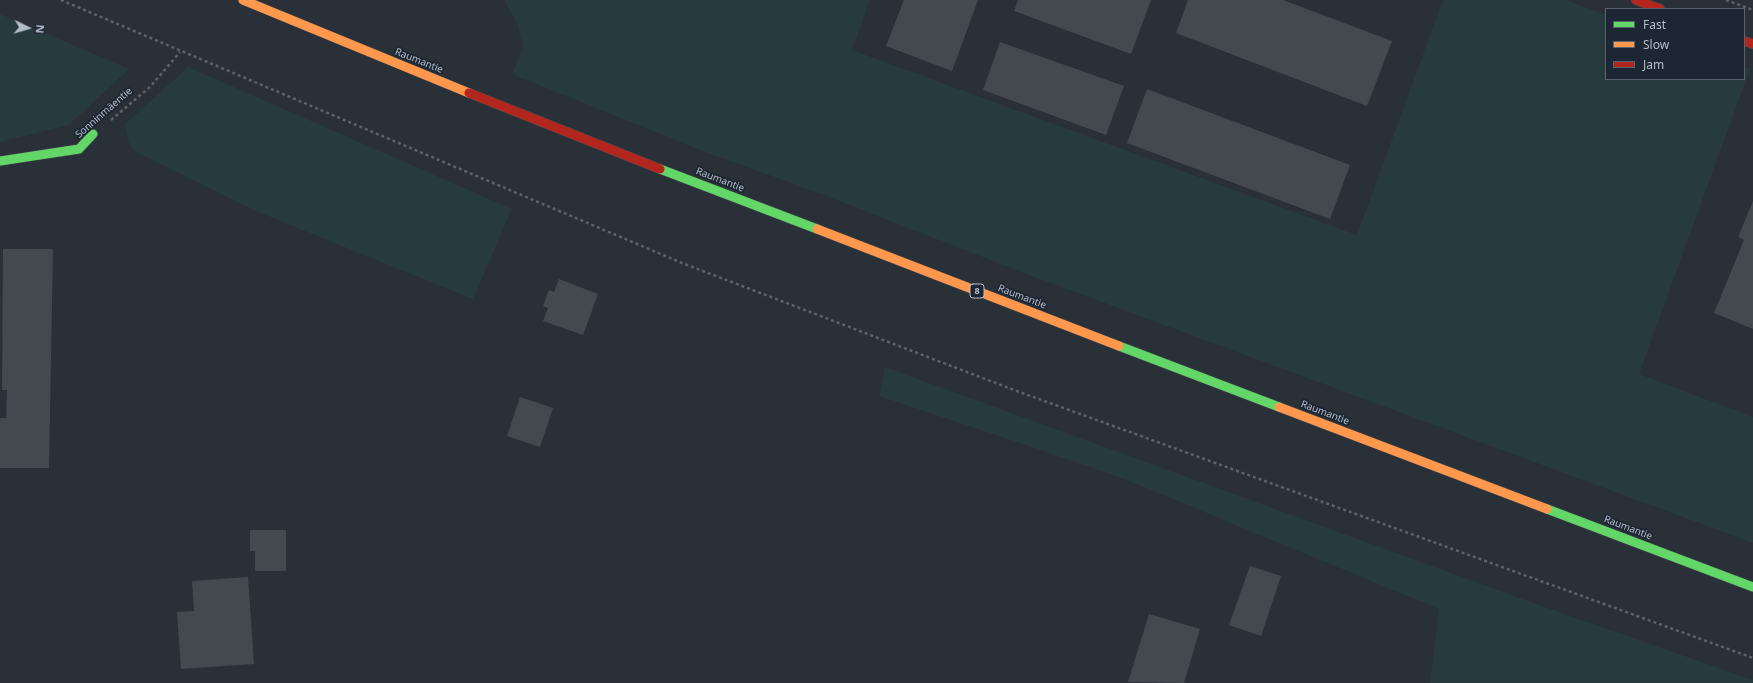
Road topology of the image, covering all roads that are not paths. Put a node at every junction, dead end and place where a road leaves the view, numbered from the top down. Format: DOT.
graph roads {
  1 [pos="243,0"];
  2 [pos="1636,0"];
  3 [pos="1657,8"];
  4 [pos="93,134"];
  5 [pos="0,161"];
  6 [pos="1753,587"];
  1 -- 6 [label="main road, Raumantie / 8"];
  2 -- 3 [label="main road"];
  4 -- 5 [label="main road, Sonninmäentie"];
}
